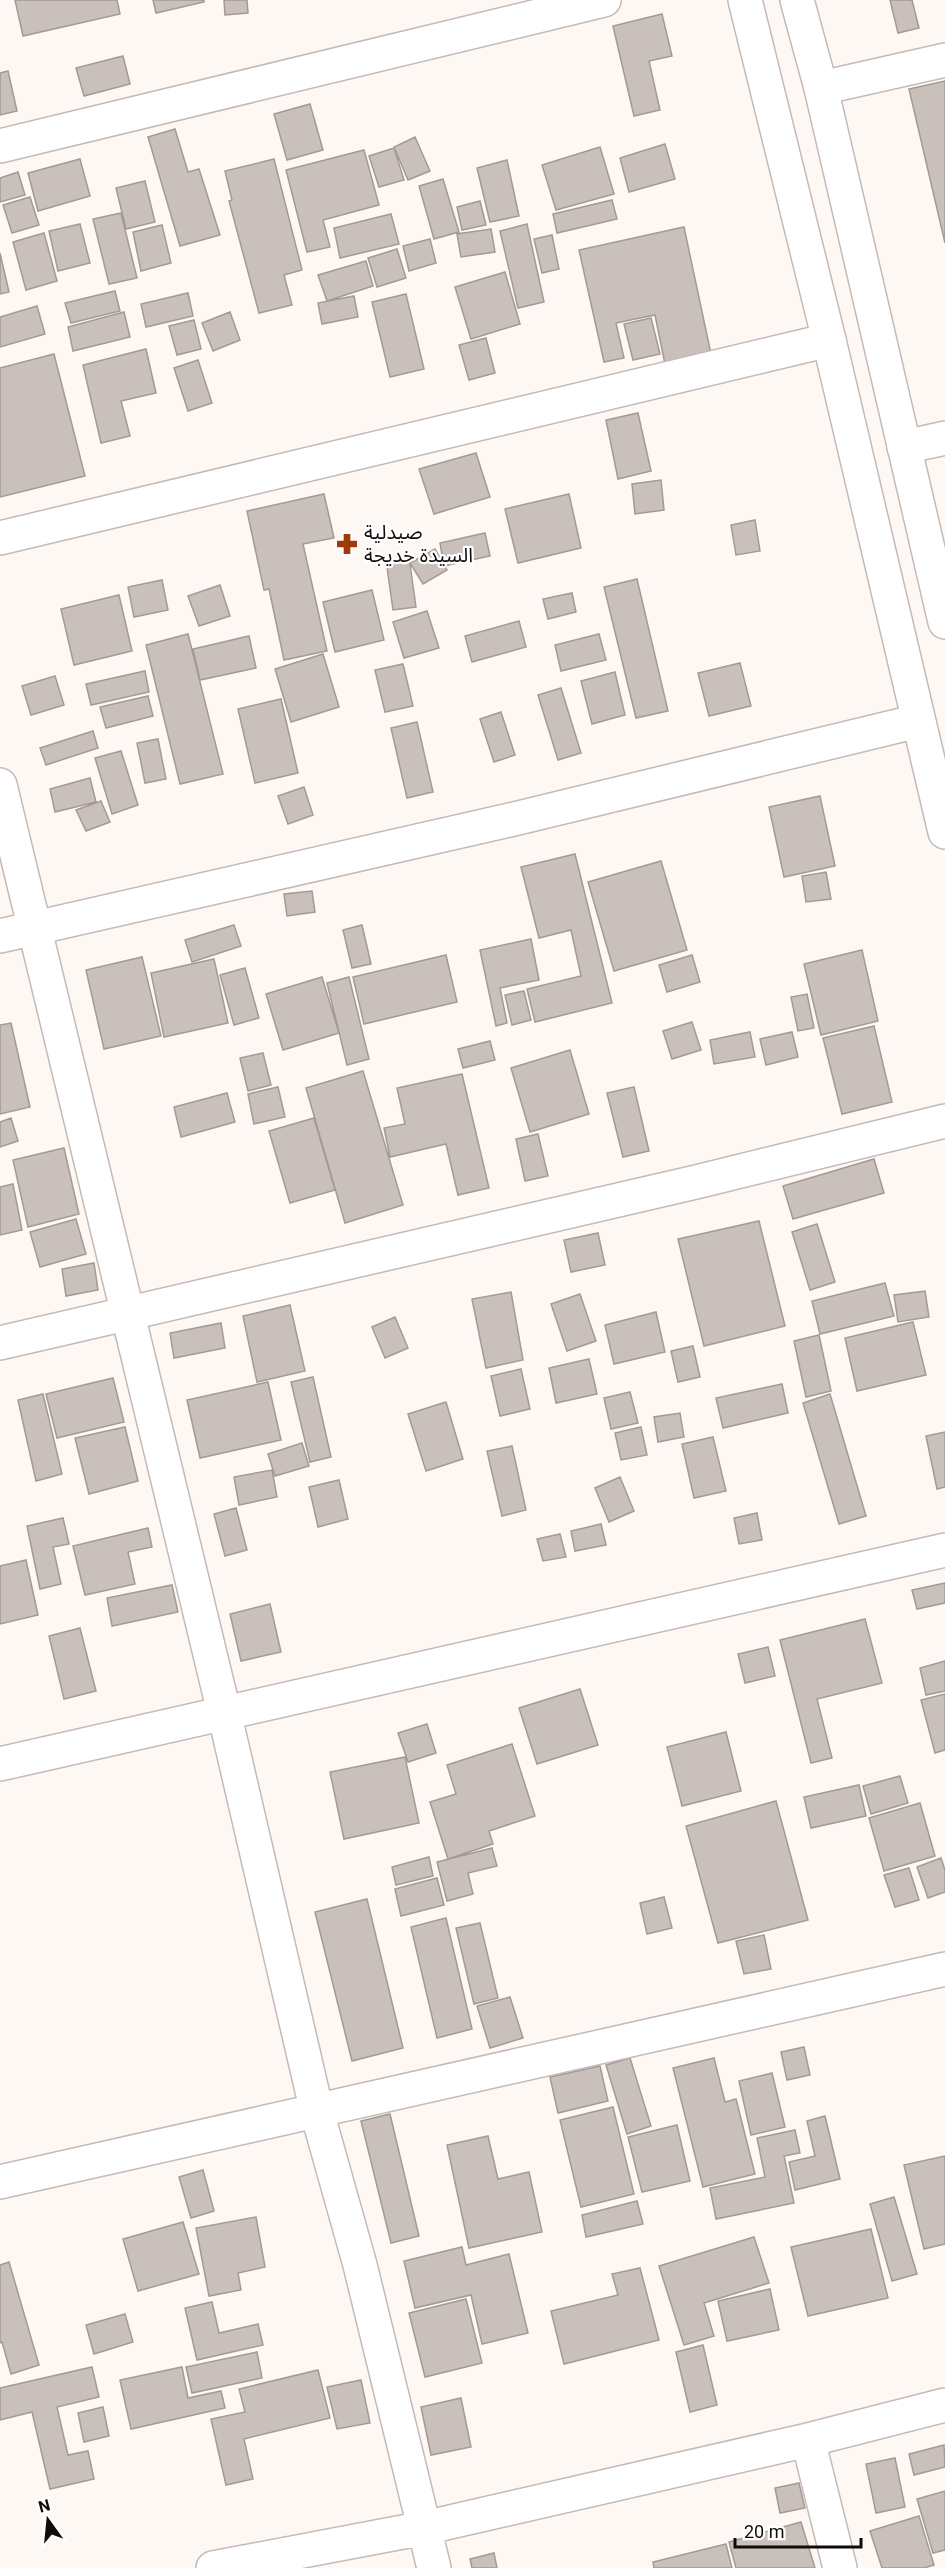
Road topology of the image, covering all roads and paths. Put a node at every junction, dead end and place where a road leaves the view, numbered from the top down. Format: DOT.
graph roads {
  1 [pos="604,0"];
  2 [pos="745,0"];
  3 [pos="797,0"];
  4 [pos="945,60"];
  5 [pos="821,88"];
  6 [pos="0,146"];
  7 [pos="829,340"];
  8 [pos="945,438"];
  9 [pos="904,447"];
  10 [pos="0,538"];
  11 [pos="945,622"];
  12 [pos="918,721"];
  13 [pos="0,785"];
  14 [pos="945,832"];
  15 [pos="34,927"];
  16 [pos="0,936"];
  17 [pos="945,1121"];
  18 [pos="127,1314"];
  19 [pos="0,1343"];
  20 [pos="945,1550"];
  21 [pos="224,1712"];
  22 [pos="0,1764"];
  23 [pos="945,1969"];
  24 [pos="317,2112"];
  25 [pos="0,2182"];
  26 [pos="945,2405"];
  27 [pos="808,2440"];
  28 [pos="424,2528"];
  29 [pos="213,2568"];
  30 [pos="434,2568"];
  31 [pos="840,2568"];
  1 -- 6 [label="street"];
  2 -- 7 [label="street"];
  3 -- 5 [label="street"];
  4 -- 5 [label="street"];
  5 -- 9 [label="street"];
  7 -- 10 [label="street"];
  7 -- 12 [label="street"];
  8 -- 9 [label="street"];
  9 -- 11 [label="street"];
  12 -- 14 [label="street"];
  12 -- 15 [label="street"];
  13 -- 15 [label="street"];
  15 -- 16 [label="street"];
  15 -- 18 [label="street"];
  17 -- 18 [label="street"];
  18 -- 19 [label="street"];
  18 -- 21 [label="street"];
  20 -- 21 [label="street"];
  21 -- 22 [label="street"];
  21 -- 24 [label="street"];
  23 -- 24 [label="street"];
  24 -- 25 [label="street"];
  24 -- 28 [label="street"];
  26 -- 27 [label="street"];
  27 -- 28 [label="street"];
  27 -- 31 [label="street"];
  28 -- 29 [label="street"];
  28 -- 30 [label="street"];
}
